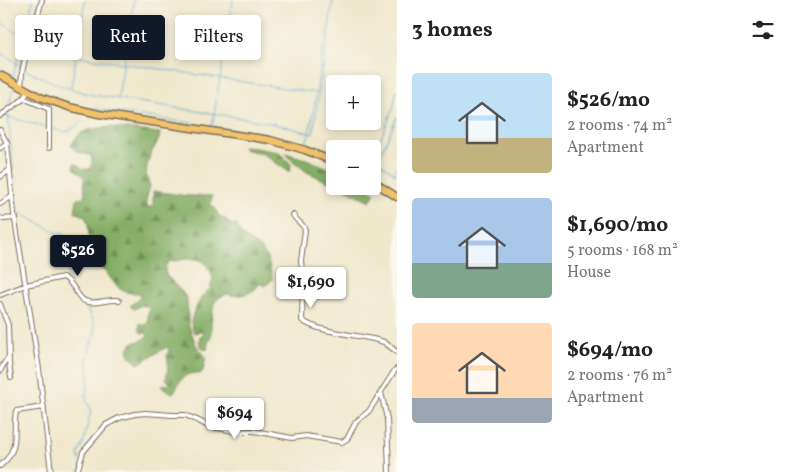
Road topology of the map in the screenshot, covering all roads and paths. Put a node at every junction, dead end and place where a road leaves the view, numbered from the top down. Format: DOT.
graph roads {
  1 [pos="42,0"];
  2 [pos="0,75"];
  3 [pos="0,79"];
  4 [pos="17,86"];
  5 [pos="25,96"];
  6 [pos="0,116"];
  7 [pos="0,130"];
  8 [pos="7,143"];
  9 [pos="0,148"];
  10 [pos="49,148"];
  11 [pos="326,160"];
  12 [pos="326,161"];
  13 [pos="10,170"];
  14 [pos="0,177"];
  15 [pos="381,186"];
  16 [pos="381,190"];
  17 [pos="13,196"];
  18 [pos="397,197"];
  19 [pos="397,201"];
  20 [pos="0,204"];
  21 [pos="293,215"];
  22 [pos="0,218"];
  23 [pos="16,218"];
  24 [pos="26,284"];
  25 [pos="0,295"];
  26 [pos="119,301"];
  27 [pos="0,304"];
  28 [pos="397,352"];
  29 [pos="9,358"];
  30 [pos="397,369"];
  31 [pos="0,371"];
  32 [pos="11,378"];
  33 [pos="381,392"];
  34 [pos="44,407"];
  35 [pos="0,466"];
  36 [pos="51,472"];
  37 [pos="77,472"];
  38 [pos="389,472"];
  1 -- 4 [label="street"];
  2 -- 4 [label="highway"];
  3 -- 4 [label="highway"];
  4 -- 5 [label="highway"];
  4 -- 11 [label="highway"];
  5 -- 6 [label="street"];
  5 -- 10 [label="street"];
  5 -- 12 [label="highway"];
  7 -- 8 [label="street"];
  8 -- 9 [label="street"];
  8 -- 13 [label="street"];
  13 -- 14 [label="street"];
  13 -- 17 [label="street"];
  15 -- 18 [label="highway"];
  16 -- 19 [label="highway"];
  17 -- 20 [label="street"];
  17 -- 23 [label="street"];
  21 -- 28 [label="street"];
  22 -- 23 [label="street"];
  23 -- 24 [label="street"];
  24 -- 25 [label="street"];
  24 -- 26 [label="street"];
  24 -- 34 [label="street"];
  27 -- 29 [label="street"];
  29 -- 31 [label="street"];
  29 -- 32 [label="street"];
  30 -- 33 [label="street"];
  33 -- 37 [label="street"];
  33 -- 38 [label="street"];
  34 -- 35 [label="street"];
  34 -- 36 [label="street"];
}
